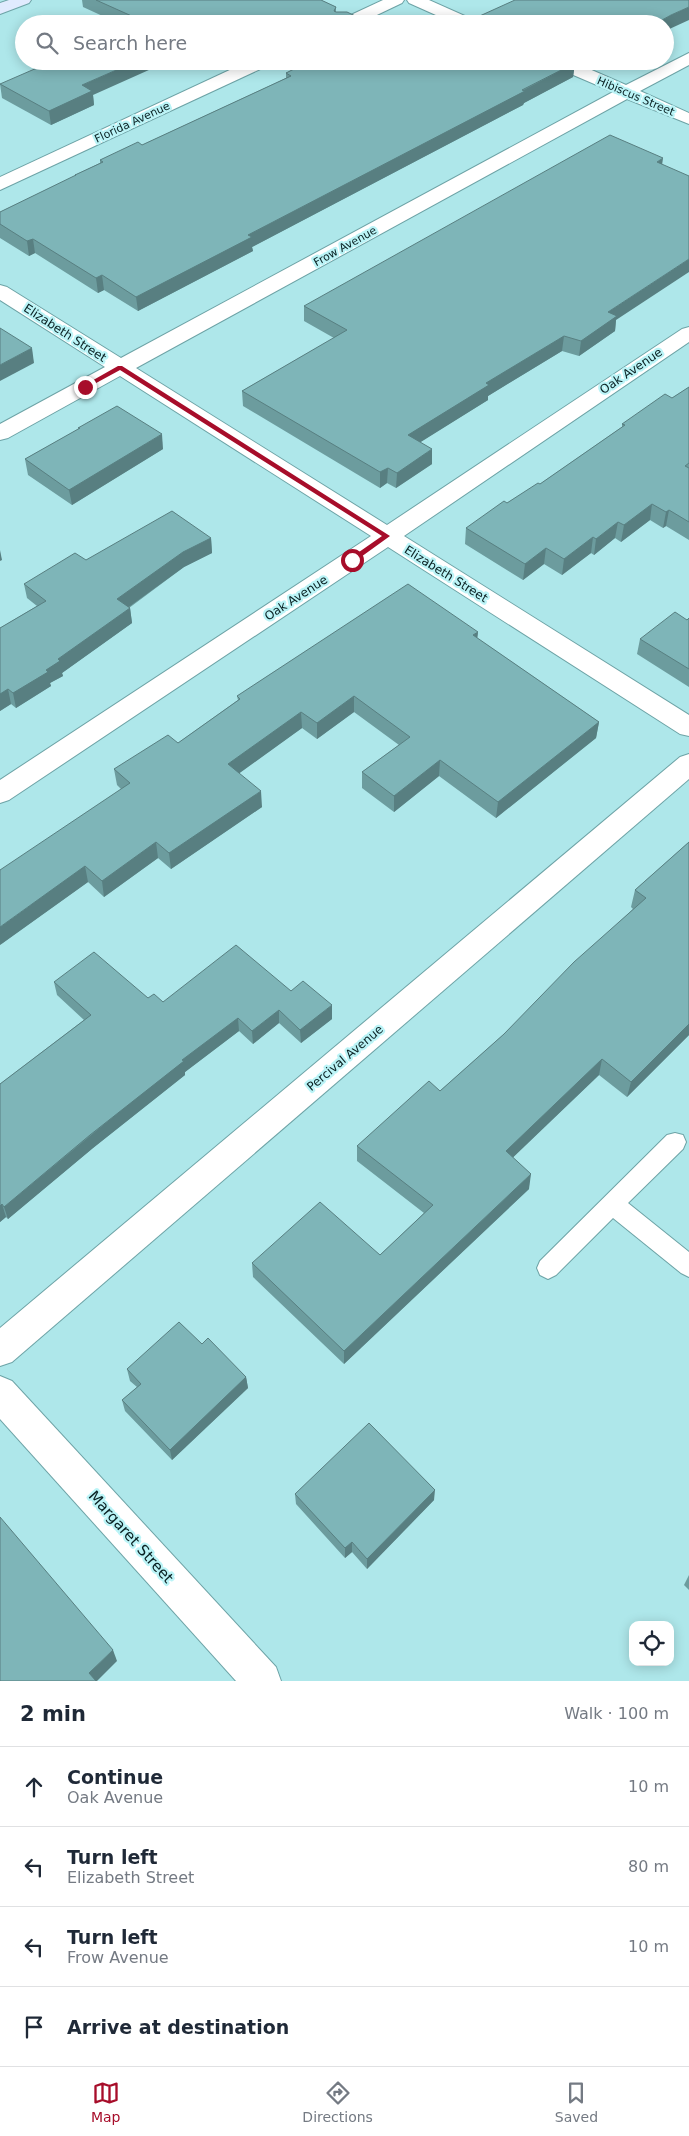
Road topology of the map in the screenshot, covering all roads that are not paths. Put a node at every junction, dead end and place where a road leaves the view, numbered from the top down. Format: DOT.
graph roads {
  1 [pos="23,0"];
  2 [pos="396,0"];
  3 [pos="415,0"];
  4 [pos="0,9"];
  5 [pos="364,15"];
  6 [pos="449,15"];
  7 [pos="689,58"];
  8 [pos="674,66"];
  9 [pos="244,70"];
  10 [pos="576,70"];
  11 [pos="667,70"];
  12 [pos="626,92"];
  13 [pos="689,119"];
  14 [pos="0,184"];
  15 [pos="0,291"];
  16 [pos="689,333"];
  17 [pos="120,368"];
  18 [pos="0,433"];
  19 [pos="386,536"];
  20 [pos="689,727"];
  21 [pos="689,764"];
  22 [pos="0,793"];
  23 [pos="674,1142"];
  24 [pos="613,1204"];
  25 [pos="689,1266"];
  26 [pos="548,1268"];
  27 [pos="0,1350"];
  28 [pos="0,1393"];
  29 [pos="262,1681"];
  1 -- 4 [label="main road"];
  2 -- 5 [label="street"];
  3 -- 6 [label="street"];
  7 -- 8 [label="street, Frow Avenue"];
  9 -- 14 [label="street, Florida Avenue"];
  10 -- 12 [label="street, Hibiscus Street"];
  11 -- 12 [label="street, Frow Avenue"];
  12 -- 13 [label="street, Hibiscus Street"];
  12 -- 17 [label="street, Frow Avenue"];
  15 -- 17 [label="street, Elizabeth Street"];
  16 -- 19 [label="street, Oak Avenue"];
  17 -- 18 [label="street, Frow Avenue"];
  17 -- 19 [label="street, Elizabeth Street"];
  19 -- 20 [label="street, Elizabeth Street"];
  19 -- 22 [label="street, Oak Avenue"];
  21 -- 27 [label="street, Percival Avenue"];
  23 -- 24 [label="lane"];
  24 -- 25 [label="lane"];
  24 -- 26 [label="lane"];
  28 -- 29 [label="street, Margaret Street"];
}
